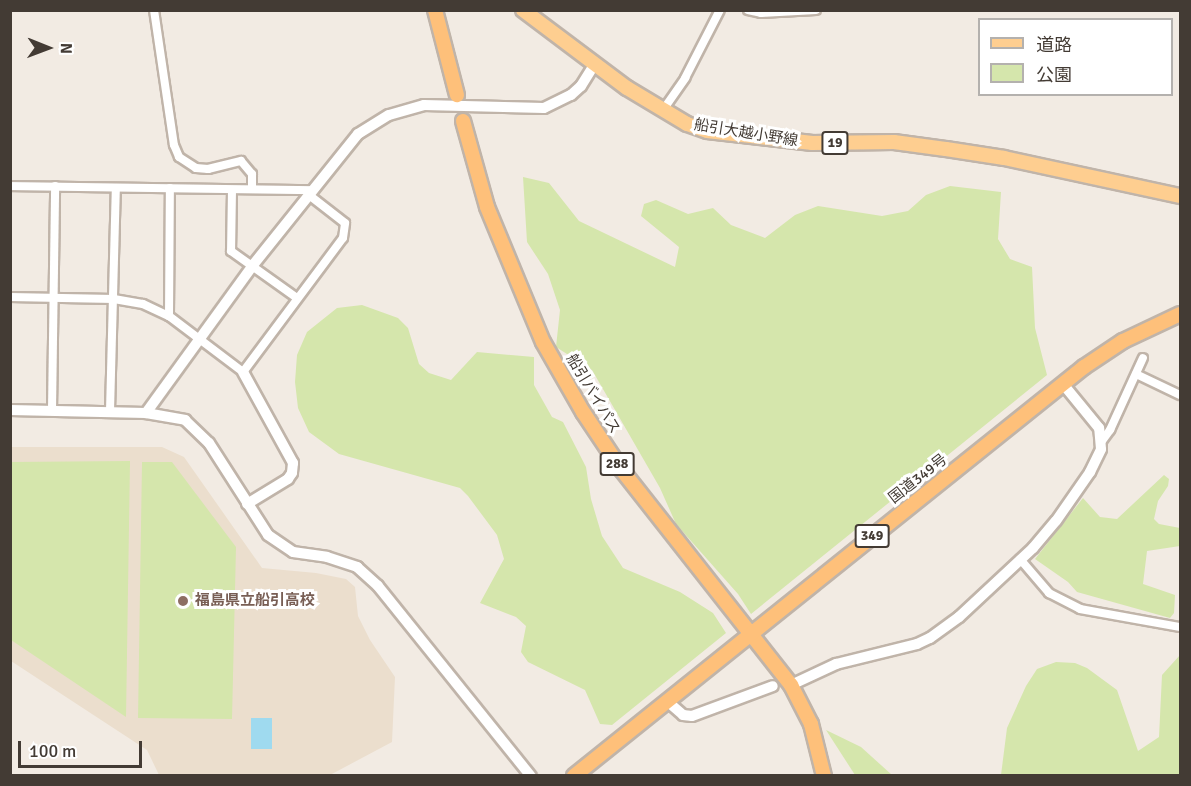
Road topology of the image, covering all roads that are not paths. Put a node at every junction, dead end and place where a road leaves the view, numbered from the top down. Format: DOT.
graph roads {
  1 [pos="154,10"];
  2 [pos="435,10"];
  3 [pos="523,10"];
  4 [pos="720,10"];
  5 [pos="748,10"];
  6 [pos="816,10"];
  7 [pos="595,64"];
  8 [pos="457,95"];
  9 [pos="663,110"];
  10 [pos="463,121"];
  11 [pos="10,186"];
  12 [pos="55,186"];
  13 [pos="116,188"];
  14 [pos="170,188"];
  15 [pos="252,189"];
  16 [pos="232,190"];
  17 [pos="311,192"];
  18 [pos="1180,196"];
  19 [pos="253,265"];
  20 [pos="10,297"];
  21 [pos="54,298"];
  22 [pos="297,298"];
  23 [pos="114,299"];
  24 [pos="1180,314"];
  25 [pos="169,316"];
  26 [pos="200,338"];
  27 [pos="1143,358"];
  28 [pos="243,372"];
  29 [pos="1136,374"];
  30 [pos="1063,384"];
  31 [pos="1180,395"];
  32 [pos="10,410"];
  33 [pos="52,411"];
  34 [pos="110,411"];
  35 [pos="146,413"];
  36 [pos="1102,441"];
  37 [pos="247,504"];
  38 [pos="1020,560"];
  39 [pos="1180,627"];
  40 [pos="751,634"];
  41 [pos="790,685"];
  42 [pos="773,686"];
  43 [pos="667,701"];
  44 [pos="531,776"];
  45 [pos="574,776"];
  46 [pos="824,776"];
  1 -- 15 [label="street"];
  2 -- 8 [label="highway"];
  3 -- 7 [label="main road, 船引大越小野線 / 19"];
  4 -- 9 [label="street"];
  5 -- 6 [label="street"];
  7 -- 9 [label="main road, 船引大越小野線 / 19"];
  7 -- 17 [label="street"];
  9 -- 18 [label="main road, 船引大越小野線 / 19"];
  10 -- 40 [label="highway, 船引バイパス / 288"];
  11 -- 12 [label="street"];
  12 -- 13 [label="street"];
  12 -- 21 [label="street"];
  13 -- 14 [label="street"];
  13 -- 23 [label="street"];
  14 -- 16 [label="street"];
  14 -- 25 [label="street"];
  15 -- 16 [label="street"];
  15 -- 17 [label="street"];
  16 -- 19 [label="street"];
  17 -- 19 [label="street"];
  17 -- 22 [label="street"];
  19 -- 22 [label="street"];
  19 -- 26 [label="street"];
  20 -- 21 [label="street"];
  21 -- 23 [label="street"];
  21 -- 33 [label="street"];
  22 -- 28 [label="street"];
  23 -- 25 [label="street"];
  23 -- 34 [label="street"];
  24 -- 30 [label="highway, 国道349号 / 349"];
  25 -- 26 [label="street"];
  26 -- 28 [label="street"];
  26 -- 35 [label="street"];
  27 -- 29 [label="street"];
  28 -- 37 [label="street"];
  29 -- 31 [label="street"];
  29 -- 36 [label="street"];
  30 -- 36 [label="street"];
  30 -- 40 [label="highway, 国道349号 / 349"];
  32 -- 33 [label="street"];
  33 -- 34 [label="street"];
  34 -- 35 [label="street"];
  35 -- 37 [label="street"];
  36 -- 38 [label="street"];
  37 -- 44 [label="street"];
  38 -- 39 [label="street"];
  38 -- 41 [label="street"];
  40 -- 41 [label="highway, 船引バイパス / 288"];
  40 -- 43 [label="highway, 国道349号 / 349"];
  41 -- 46 [label="highway, 船引バイパス / 288"];
  42 -- 43 [label="street"];
  43 -- 45 [label="highway, 国道349号 / 349"];
}
